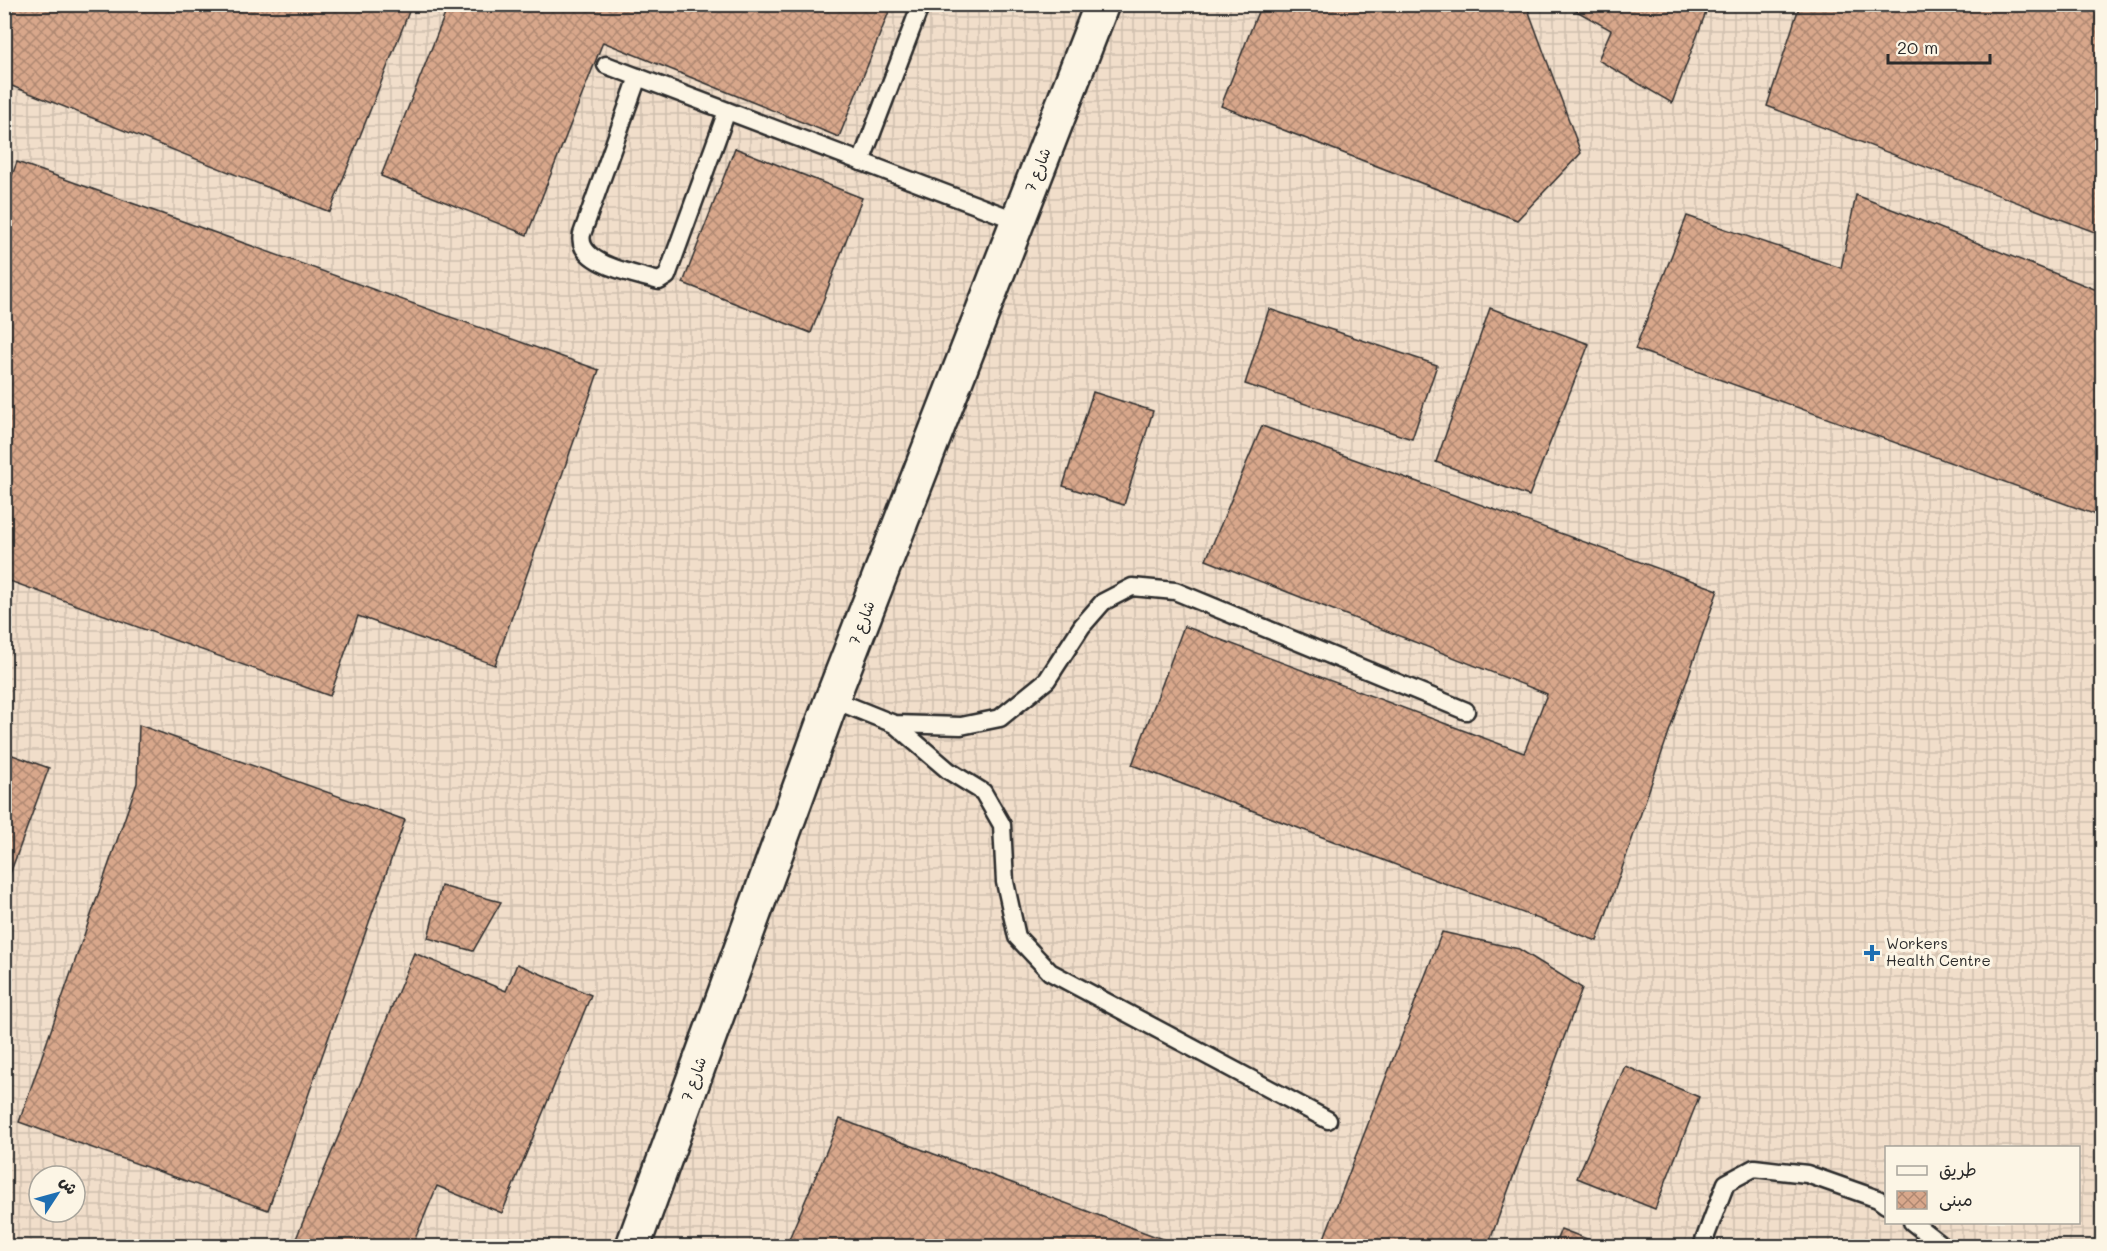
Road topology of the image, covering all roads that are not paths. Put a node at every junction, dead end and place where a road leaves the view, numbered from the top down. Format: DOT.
graph roads {
  1 [pos="921,4"];
  2 [pos="1102,4"];
  3 [pos="606,65"];
  4 [pos="638,77"];
  5 [pos="727,111"];
  6 [pos="861,162"];
  7 [pos="1018,221"];
  8 [pos="832,699"];
  9 [pos="1466,711"];
  10 [pos="894,724"];
  11 [pos="1328,1120"];
  12 [pos="1885,1204"];
  13 [pos="1915,1224"];
  14 [pos="633,1246"];
  15 [pos="1702,1246"];
  16 [pos="1943,1246"];
  1 -- 6 [label="lane"];
  2 -- 7 [label="street, شارع 7"];
  3 -- 4 [label="lane"];
  4 -- 5 [label="lane"];
  4 -- 5 [label="lane"];
  5 -- 6 [label="lane"];
  6 -- 7 [label="lane"];
  7 -- 8 [label="street, شارع 7"];
  8 -- 10 [label="lane"];
  8 -- 14 [label="street, شارع 7"];
  9 -- 10 [label="lane"];
  10 -- 11 [label="lane"];
  12 -- 15 [label="lane"];
  13 -- 16 [label="lane"];
}
